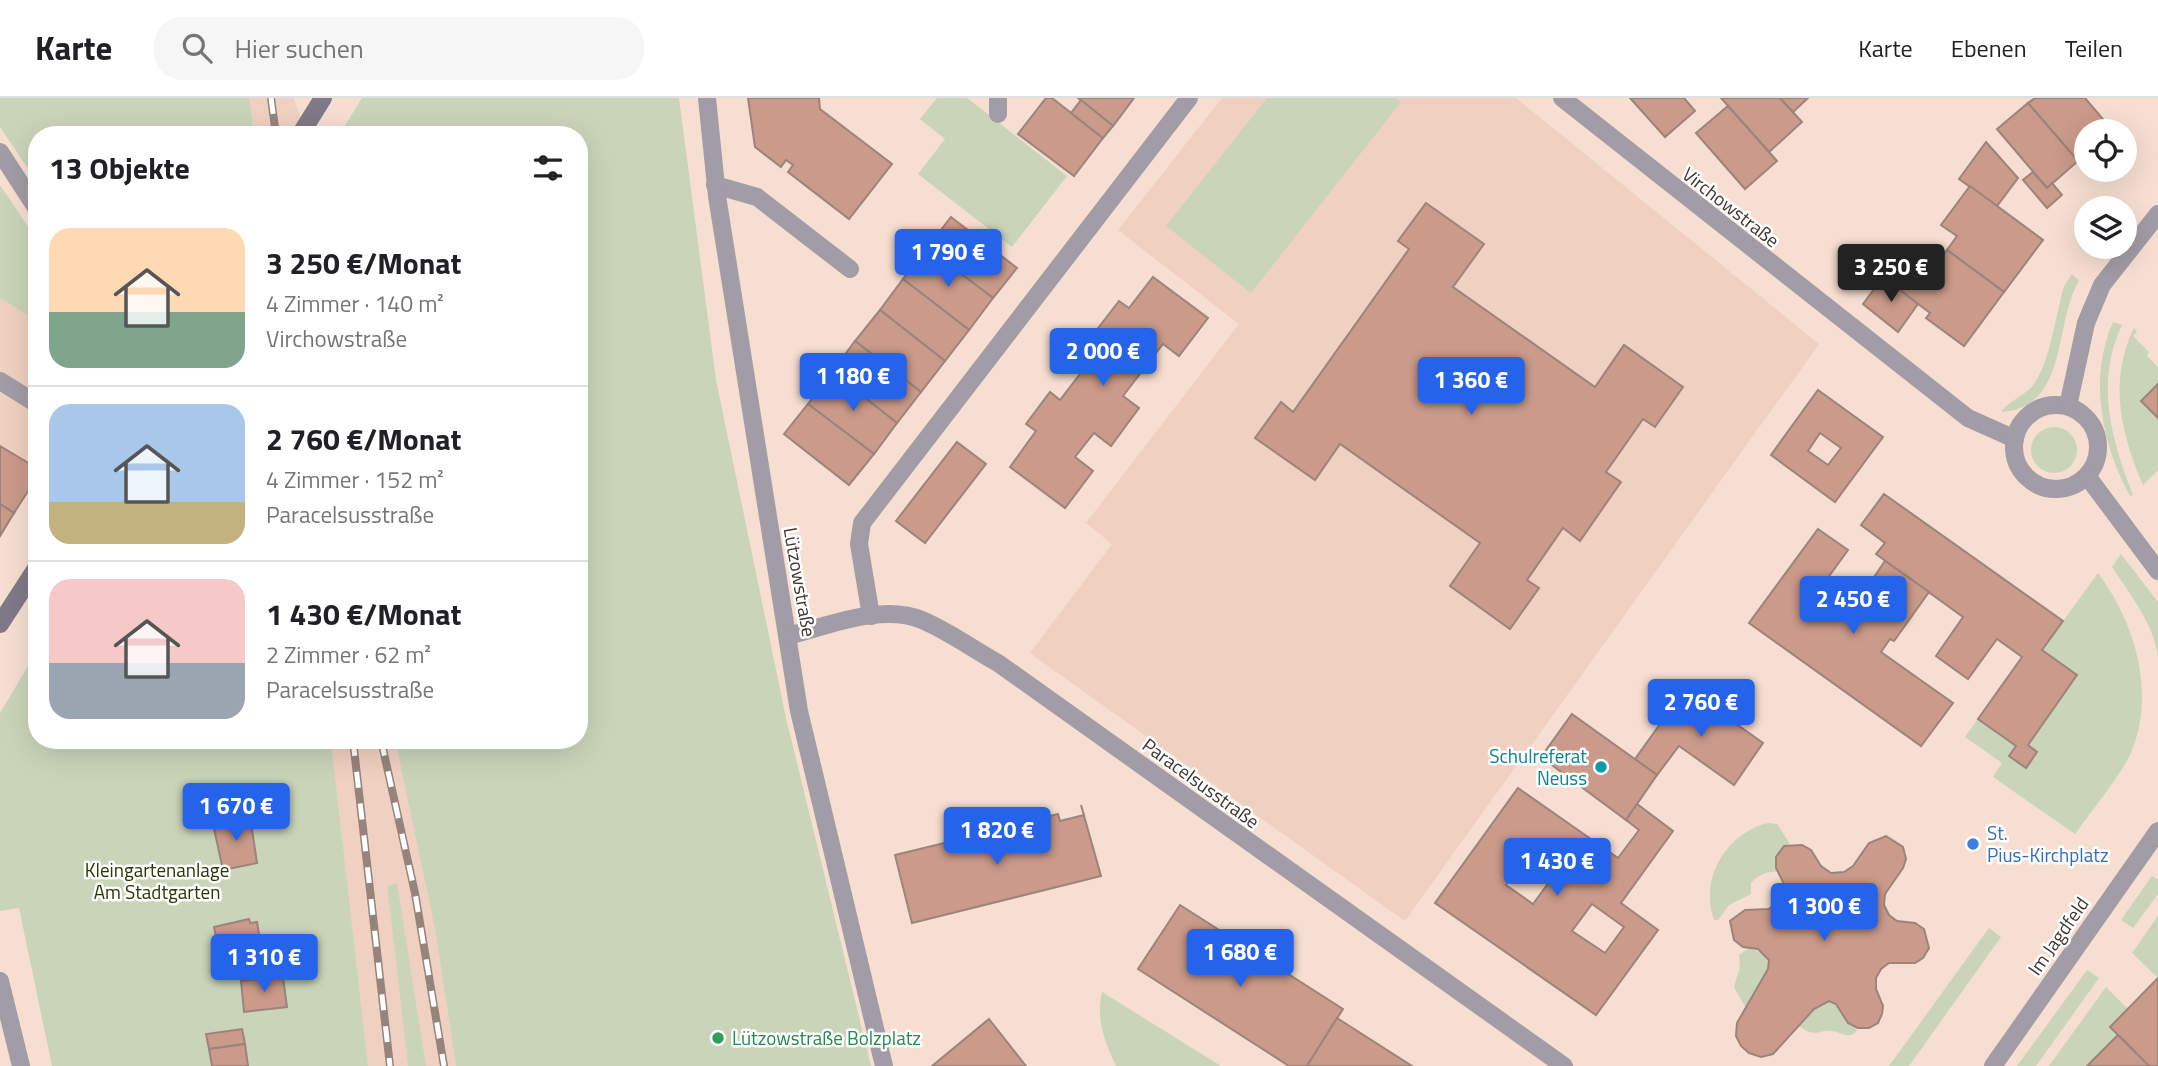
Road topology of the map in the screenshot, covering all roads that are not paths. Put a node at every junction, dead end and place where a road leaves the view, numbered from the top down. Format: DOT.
graph roads {
  1 [pos="323,98"];
  2 [pos="707,98"];
  3 [pos="1189,98"];
  4 [pos="1562,98"];
  5 [pos="306,126"];
  6 [pos="0,152"];
  7 [pos="715,185"];
  8 [pos="28,195"];
  9 [pos="2158,214"];
  10 [pos="849,269"];
  11 [pos="0,381"];
  12 [pos="28,398"];
  13 [pos="2068,407"];
  14 [pos="2015,439"];
  15 [pos="2087,476"];
  16 [pos="2158,571"];
  17 [pos="28,581"];
  18 [pos="871,616"];
  19 [pos="0,624"];
  20 [pos="788,636"];
  21 [pos="2158,831"];
  22 [pos="0,981"];
  23 [pos="20,1066"];
  24 [pos="884,1066"];
  25 [pos="1564,1066"];
  26 [pos="1993,1066"];
  1 -- 5 [label="street"];
  2 -- 7 [label="street, Lützowstraße"];
  3 -- 18 [label="street"];
  4 -- 14 [label="street, Virchowstraße"];
  6 -- 8 [label="street"];
  7 -- 10 [label="street"];
  7 -- 20 [label="street, Lützowstraße"];
  9 -- 13 [label="street"];
  11 -- 12 [label="street"];
  13 -- 14 [label="street"];
  13 -- 15 [label="street"];
  14 -- 15 [label="street"];
  15 -- 16 [label="street"];
  17 -- 19 [label="street"];
  18 -- 20 [label="street, Paracelsusstraße"];
  18 -- 25 [label="street, Paracelsusstraße"];
  20 -- 24 [label="street, Lützowstraße"];
  21 -- 26 [label="street, Im Jagdfeld"];
  22 -- 23 [label="street"];
}
